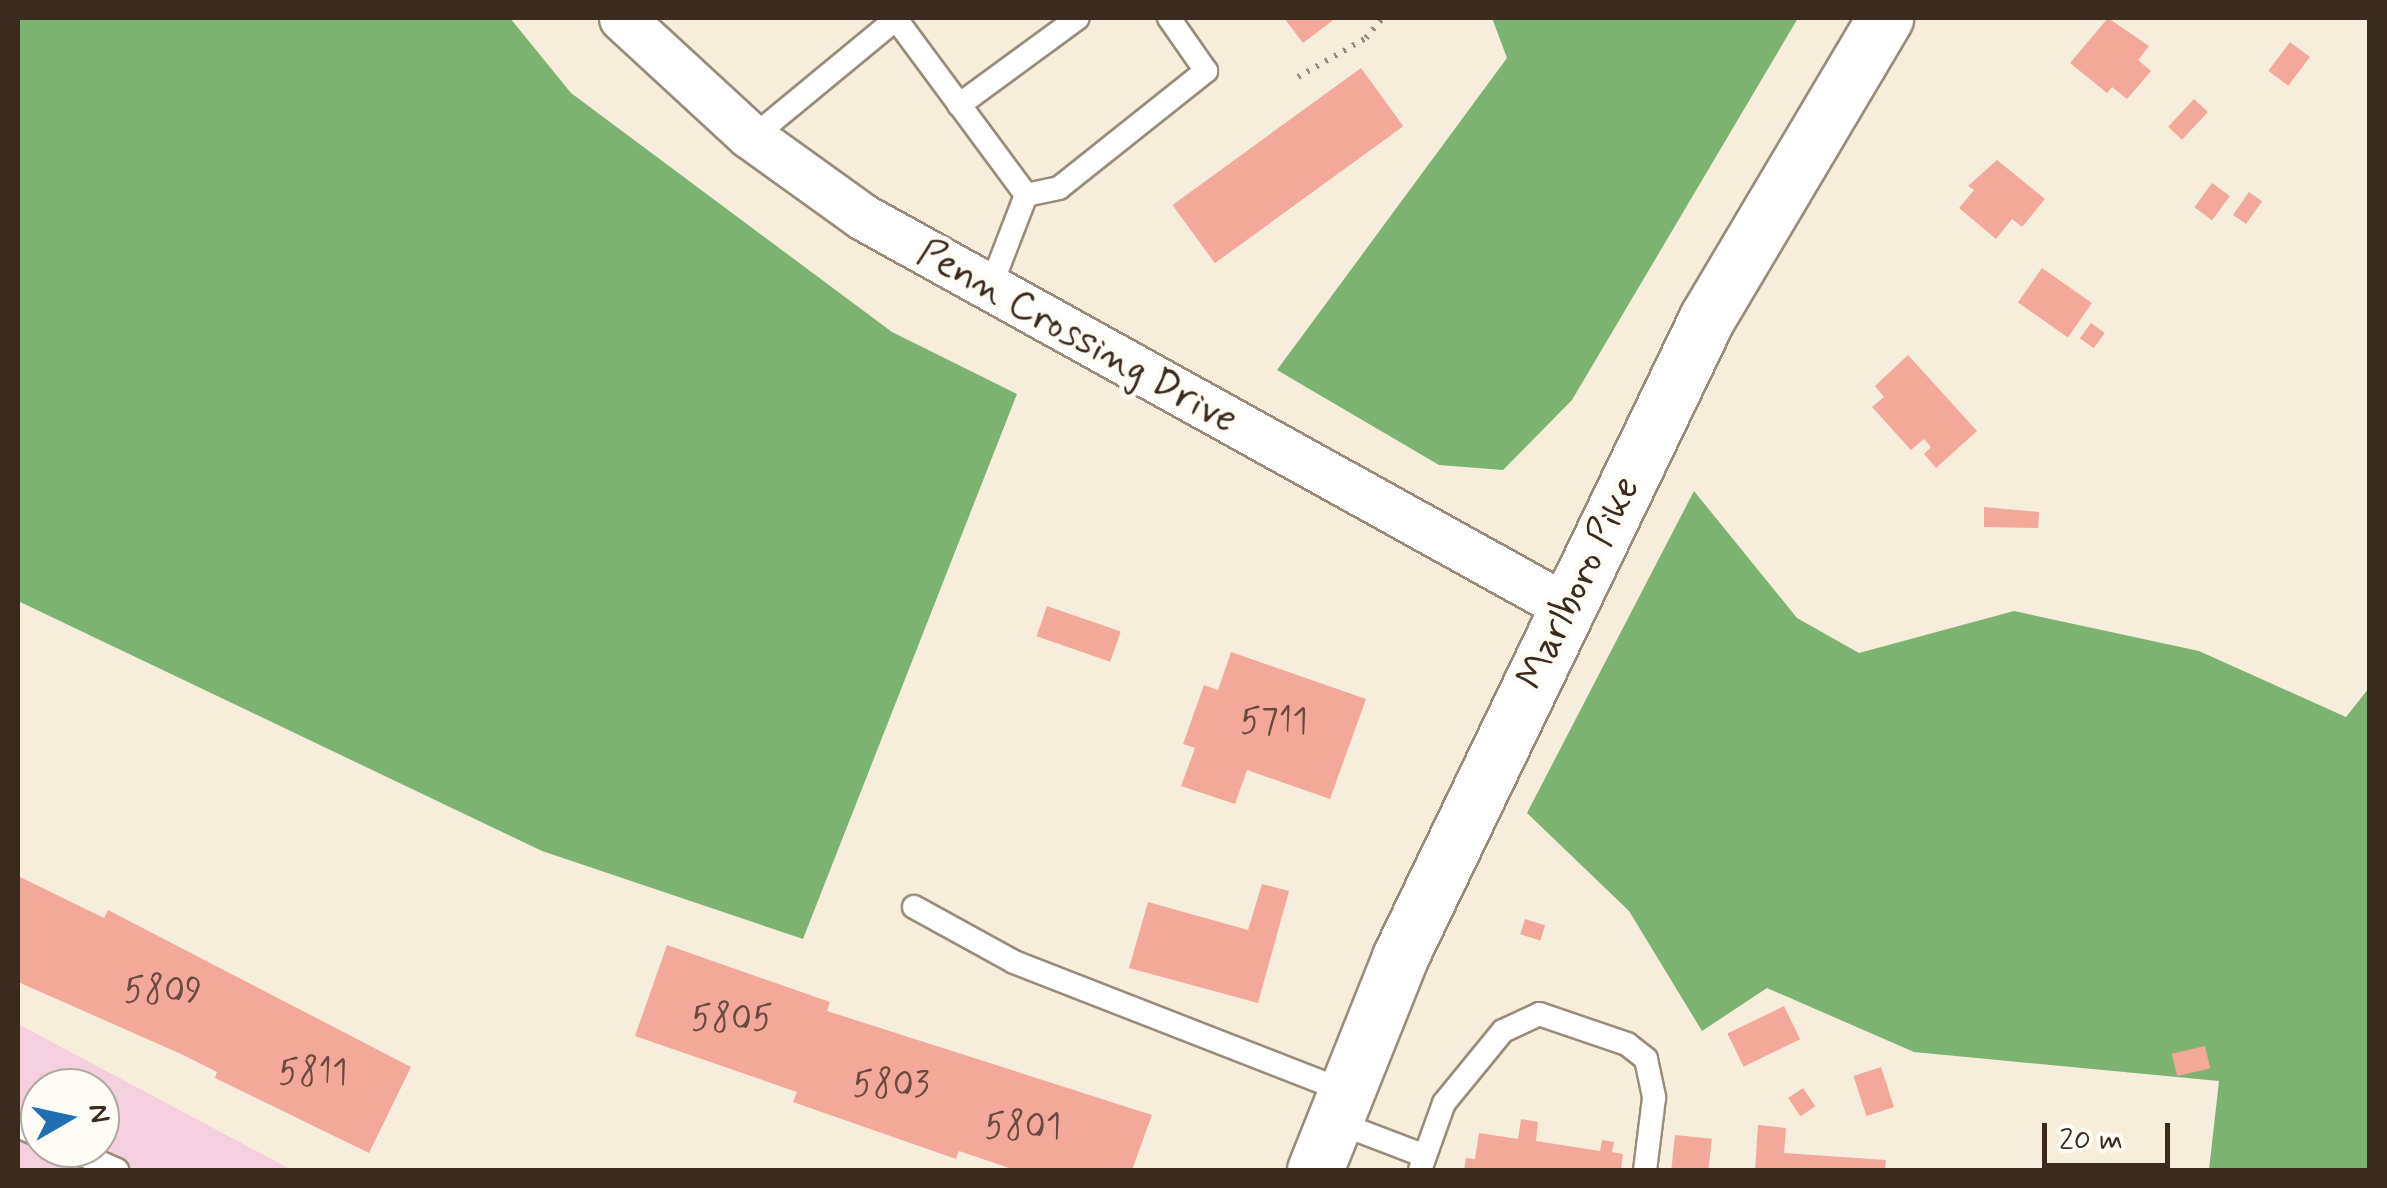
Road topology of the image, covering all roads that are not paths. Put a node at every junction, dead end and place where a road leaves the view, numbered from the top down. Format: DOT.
graph roads {
  1 [pos="622,18"];
  2 [pos="1078,18"];
  3 [pos="1168,18"];
  4 [pos="1885,18"];
  5 [pos="959,106"];
  6 [pos="752,138"];
  7 [pos="1026,195"];
  8 [pos="990,291"];
  9 [pos="1566,607"];
  10 [pos="914,907"];
  11 [pos="1333,1128"];
  12 [pos="1422,1163"];
  13 [pos="1645,1170"];
  1 -- 6 [label="street, Penn Crossing Drive"];
  2 -- 5 [label="lane"];
  3 -- 7 [label="lane"];
  4 -- 9 [label="main road, Marlboro Pike"];
  5 -- 6 [label="lane"];
  5 -- 7 [label="lane"];
  6 -- 8 [label="street, Penn Crossing Drive"];
  7 -- 8 [label="lane"];
  8 -- 9 [label="street, Penn Crossing Drive"];
  9 -- 11 [label="main road, Marlboro Pike"];
  10 -- 11 [label="lane"];
  11 -- 12 [label="lane"];
  12 -- 13 [label="lane"];
}
